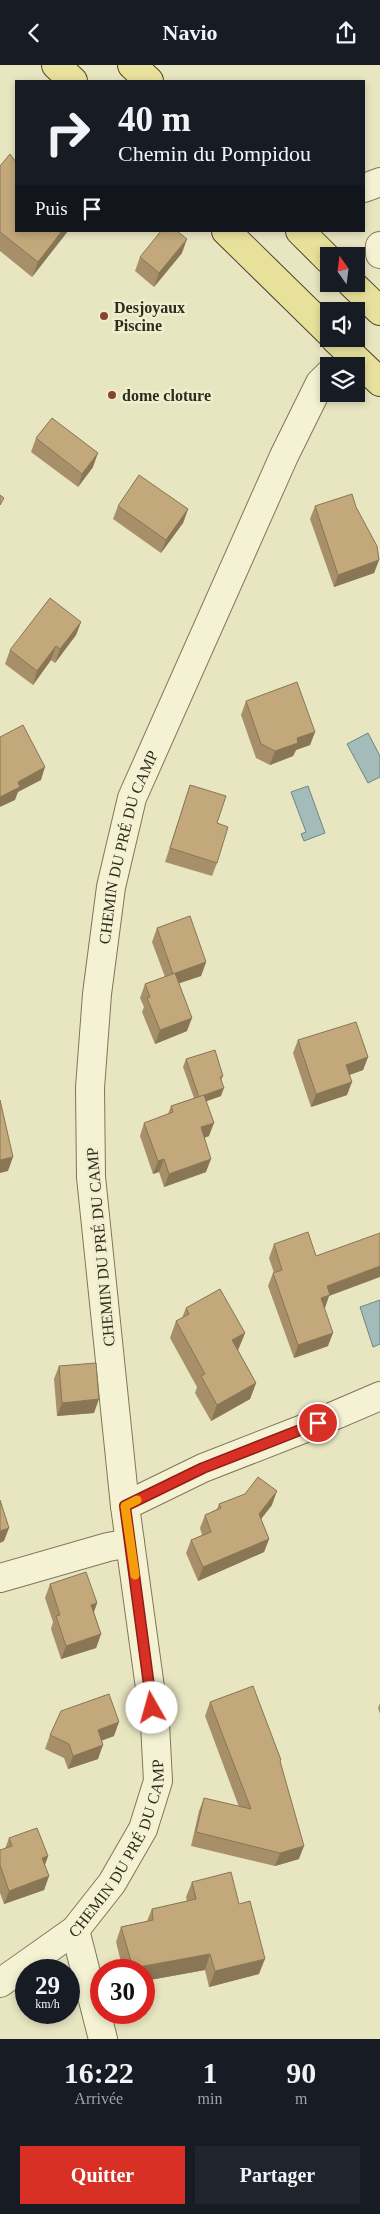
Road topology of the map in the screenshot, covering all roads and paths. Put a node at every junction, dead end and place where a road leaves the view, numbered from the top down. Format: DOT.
graph roads {
  1 [pos="56,65"];
  2 [pos="132,65"];
  3 [pos="72,80"];
  4 [pos="148,80"];
  5 [pos="380,182"];
  6 [pos="365,188"];
  7 [pos="227,232"];
  8 [pos="301,232"];
  9 [pos="380,246"];
  10 [pos="320,251"];
  11 [pos="380,255"];
  12 [pos="361,293"];
  13 [pos="380,311"];
  14 [pos="320,329"];
  15 [pos="337,347"];
  16 [pos="380,382"];
  17 [pos="320,383"];
  18 [pos="380,1396"];
  19 [pos="125,1506"];
  20 [pos="130,1543"];
  21 [pos="0,1578"];
  22 [pos="75,1930"];
  23 [pos="0,1983"];
  24 [pos="103,2039"];
  1 -- 3 [label="main road"];
  2 -- 4 [label="main road"];
  5 -- 6 [label="street"];
  7 -- 14 [label="main road"];
  8 -- 10 [label="main road"];
  9 -- 11 [label="street"];
  12 -- 13 [label="main road"];
  15 -- 16 [label="main road"];
  17 -- 19 [label="street, CHEMIN DU PRÉ DU CAMP"];
  18 -- 19 [label="street"];
  19 -- 20 [label="street, CHEMIN DU PRÉ DU CAMP"];
  20 -- 21 [label="street"];
  20 -- 22 [label="street, CHEMIN DU PRÉ DU CAMP"];
  22 -- 23 [label="street, CHEMIN DU PRÉ DU CAMP"];
  22 -- 24 [label="street"];
}
